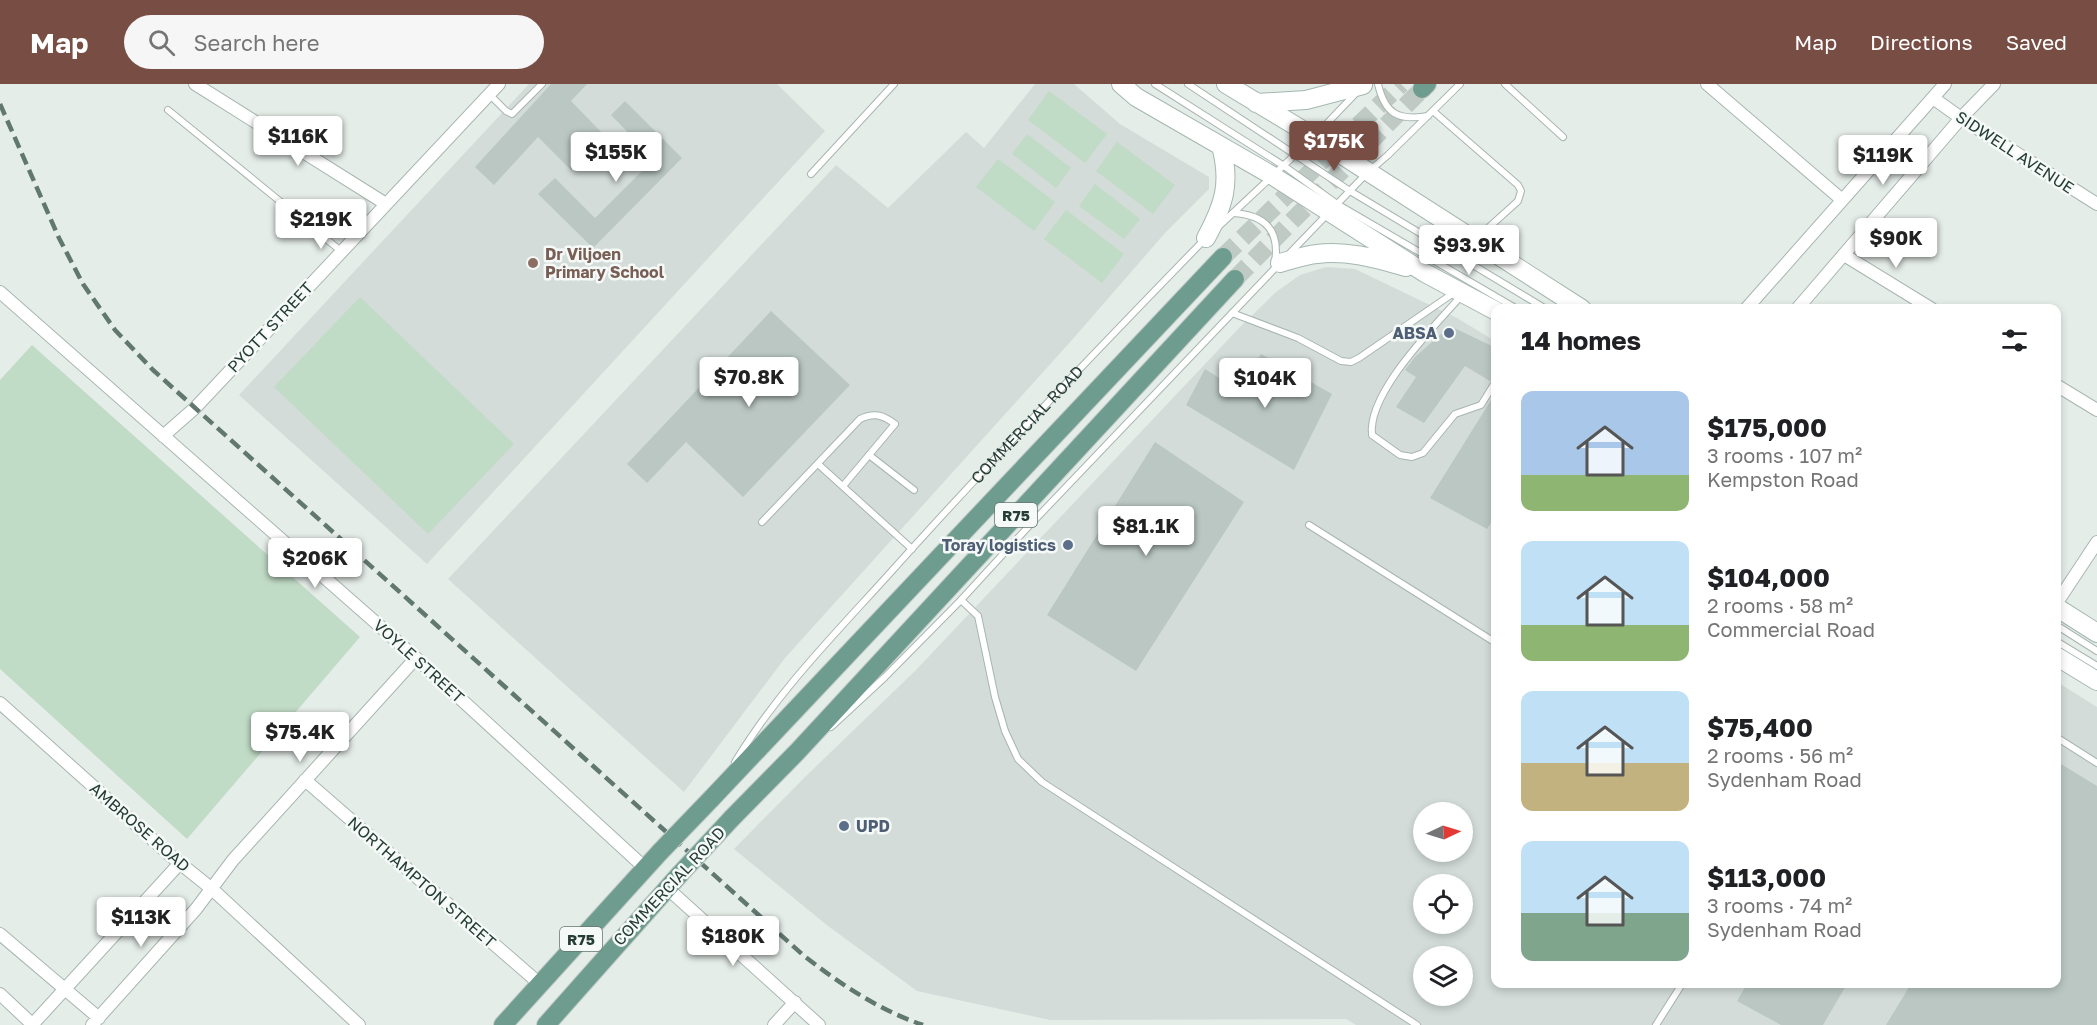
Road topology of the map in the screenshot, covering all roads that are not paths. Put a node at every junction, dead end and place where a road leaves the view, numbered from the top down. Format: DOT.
graph roads {
  1 [pos="195,84"];
  2 [pos="499,84"];
  3 [pos="542,84"];
  4 [pos="894,84"];
  5 [pos="1121,84"];
  6 [pos="1155,84"];
  7 [pos="1188,84"];
  8 [pos="1226,84"];
  9 [pos="1368,84"];
  10 [pos="1460,84"];
  11 [pos="1505,84"];
  12 [pos="1707,84"];
  13 [pos="1945,84"];
  14 [pos="1994,84"];
  15 [pos="212,88"];
  16 [pos="489,94"];
  17 [pos="1933,98"];
  18 [pos="1257,103"];
  19 [pos="168,110"];
  20 [pos="1431,113"];
  21 [pos="1961,118"];
  22 [pos="1314,137"];
  23 [pos="1563,137"];
  24 [pos="1221,146"];
  25 [pos="1296,154"];
  26 [pos="1279,171"];
  27 [pos="1367,173"];
  28 [pos="811,174"];
  29 [pos="1350,191"];
  30 [pos="1841,199"];
  31 [pos="386,204"];
  32 [pos="2097,204"];
  33 [pos="1334,208"];
  34 [pos="1233,213"];
  35 [pos="1206,237"];
  36 [pos="1474,241"];
  37 [pos="341,251"];
  38 [pos="1844,255"];
  39 [pos="1223,257"];
  40 [pos="1276,267"];
  41 [pos="1425,273"];
  42 [pos="1235,279"];
  43 [pos="0,292"];
  44 [pos="1460,292"];
  45 [pos="1508,304"];
  46 [pos="1538,304"];
  47 [pos="1574,304"];
  48 [pos="1750,304"];
  49 [pos="1801,304"];
  50 [pos="1924,304"];
  51 [pos="1491,308"];
  52 [pos="1232,313"];
  53 [pos="1491,388"];
  54 [pos="2061,389"];
  55 [pos="2097,410"];
  56 [pos="163,436"];
  57 [pos="869,455"];
  58 [pos="818,464"];
  59 [pos="843,486"];
  60 [pos="914,490"];
  61 [pos="762,522"];
  62 [pos="1309,525"];
  63 [pos="2097,542"];
  64 [pos="912,549"];
  65 [pos="2061,598"];
  66 [pos="962,600"];
  67 [pos="2061,609"];
  68 [pos="2061,628"];
  69 [pos="2097,633"];
  70 [pos="1491,640"];
  71 [pos="2061,643"];
  72 [pos="2097,651"];
  73 [pos="416,658"];
  74 [pos="2061,659"];
  75 [pos="2097,666"];
  76 [pos="2097,681"];
  77 [pos="0,703"];
  78 [pos="2061,740"];
  79 [pos="797,752"];
  80 [pos="2097,763"];
  81 [pos="305,780"];
  82 [pos="715,794"];
  83 [pos="180,863"];
  84 [pos="645,868"];
  85 [pos="667,888"];
  86 [pos="212,889"];
  87 [pos="0,934"];
  88 [pos="540,984"];
  89 [pos="1679,988"];
  90 [pos="64,990"];
  91 [pos="0,994"];
  92 [pos="795,1002"];
  93 [pos="95,1022"];
  94 [pos="33,1025"];
  95 [pos="359,1025"];
  96 [pos="503,1025"];
  97 [pos="546,1025"];
  98 [pos="774,1025"];
  99 [pos="819,1025"];
  100 [pos="1417,1025"];
  101 [pos="1656,1025"];
  1 -- 15 [label="street"];
  2 -- 16 [label="street, PYOTT STREET"];
  3 -- 16 [label="lane"];
  4 -- 28 [label="lane"];
  5 -- 24 [label="main road"];
  6 -- 26 [label="lane"];
  7 -- 25 [label="lane"];
  8 -- 18 [label="main road"];
  9 -- 18 [label="main road"];
  9 -- 20 [label="lane"];
  9 -- 22 [label="lane, COMMERCIAL ROAD"];
  10 -- 20 [label="lane, COMMERCIAL ROAD"];
  11 -- 23 [label="lane"];
  12 -- 30 [label="street"];
  13 -- 17 [label="street"];
  14 -- 21 [label="street"];
  15 -- 31 [label="street"];
  16 -- 31 [label="street, PYOTT STREET"];
  17 -- 21 [label="street, SIDWELL AVENUE"];
  17 -- 30 [label="street"];
  18 -- 22 [label="main road"];
  19 -- 37 [label="lane"];
  20 -- 27 [label="lane, COMMERCIAL ROAD"];
  20 -- 36 [label="lane"];
  21 -- 32 [label="street, SIDWELL AVENUE"];
  21 -- 38 [label="street"];
  22 -- 25 [label="lane, COMMERCIAL ROAD"];
  22 -- 27 [label="main road"];
  24 -- 26 [label="main road"];
  24 -- 35 [label="main road"];
  25 -- 26 [label="lane, COMMERCIAL ROAD"];
  25 -- 29 [label="lane"];
  26 -- 33 [label="main road"];
  26 -- 34 [label="lane, COMMERCIAL ROAD"];
  27 -- 29 [label="lane, COMMERCIAL ROAD"];
  27 -- 36 [label="main road"];
  29 -- 33 [label="lane, COMMERCIAL ROAD"];
  29 -- 46 [label="lane"];
  30 -- 48 [label="street"];
  31 -- 37 [label="street, PYOTT STREET"];
  33 -- 40 [label="lane, COMMERCIAL ROAD"];
  33 -- 41 [label="main road"];
  33 -- 45 [label="lane"];
  34 -- 35 [label="lane, COMMERCIAL ROAD"];
  34 -- 40 [label="lane"];
  35 -- 64 [label="lane, COMMERCIAL ROAD"];
  36 -- 47 [label="main road"];
  37 -- 56 [label="street, PYOTT STREET"];
  38 -- 49 [label="street"];
  38 -- 50 [label="street"];
  39 -- 82 [label="main road, COMMERCIAL ROAD / R75"];
  40 -- 41 [label="main road"];
  40 -- 52 [label="lane, COMMERCIAL ROAD"];
  41 -- 44 [label="main road"];
  42 -- 79 [label="main road, COMMERCIAL ROAD / R75"];
  43 -- 56 [label="street, VOYLE STREET"];
  44 -- 51 [label="main road"];
  44 -- 52 [label="lane"];
  44 -- 53 [label="lane"];
  52 -- 66 [label="lane, COMMERCIAL ROAD"];
  54 -- 55 [label="street"];
  56 -- 73 [label="street, VOYLE STREET"];
  57 -- 58 [label="lane"];
  57 -- 59 [label="lane"];
  57 -- 60 [label="lane"];
  58 -- 59 [label="lane"];
  58 -- 61 [label="lane"];
  59 -- 64 [label="lane"];
  62 -- 70 [label="lane"];
  63 -- 65 [label="street"];
  64 -- 82 [label="lane, COMMERCIAL ROAD"];
  66 -- 79 [label="lane, COMMERCIAL ROAD"];
  66 -- 100 [label="lane"];
  67 -- 69 [label="main road"];
  68 -- 72 [label="lane"];
  71 -- 75 [label="lane"];
  73 -- 81 [label="street"];
  73 -- 84 [label="street, VOYLE STREET"];
  74 -- 76 [label="main road"];
  77 -- 83 [label="street, AMBROSE ROAD"];
  78 -- 80 [label="lane"];
  79 -- 85 [label="main road, COMMERCIAL ROAD / R75, bridge"];
  81 -- 86 [label="street"];
  81 -- 88 [label="street, NORTHAMPTON STREET"];
  82 -- 84 [label="main road, COMMERCIAL ROAD / R75, bridge"];
  83 -- 86 [label="street, AMBROSE ROAD"];
  83 -- 90 [label="street"];
  84 -- 88 [label="main road, COMMERCIAL ROAD / R75"];
  85 -- 92 [label="street"];
  85 -- 97 [label="main road, COMMERCIAL ROAD / R75"];
  86 -- 93 [label="street"];
  86 -- 95 [label="street, AMBROSE ROAD"];
  87 -- 90 [label="street"];
  88 -- 96 [label="main road, COMMERCIAL ROAD / R75"];
  89 -- 101 [label="lane"];
  90 -- 93 [label="street"];
  90 -- 94 [label="street"];
  91 -- 94 [label="street"];
  92 -- 98 [label="street"];
  92 -- 99 [label="street"];
}
